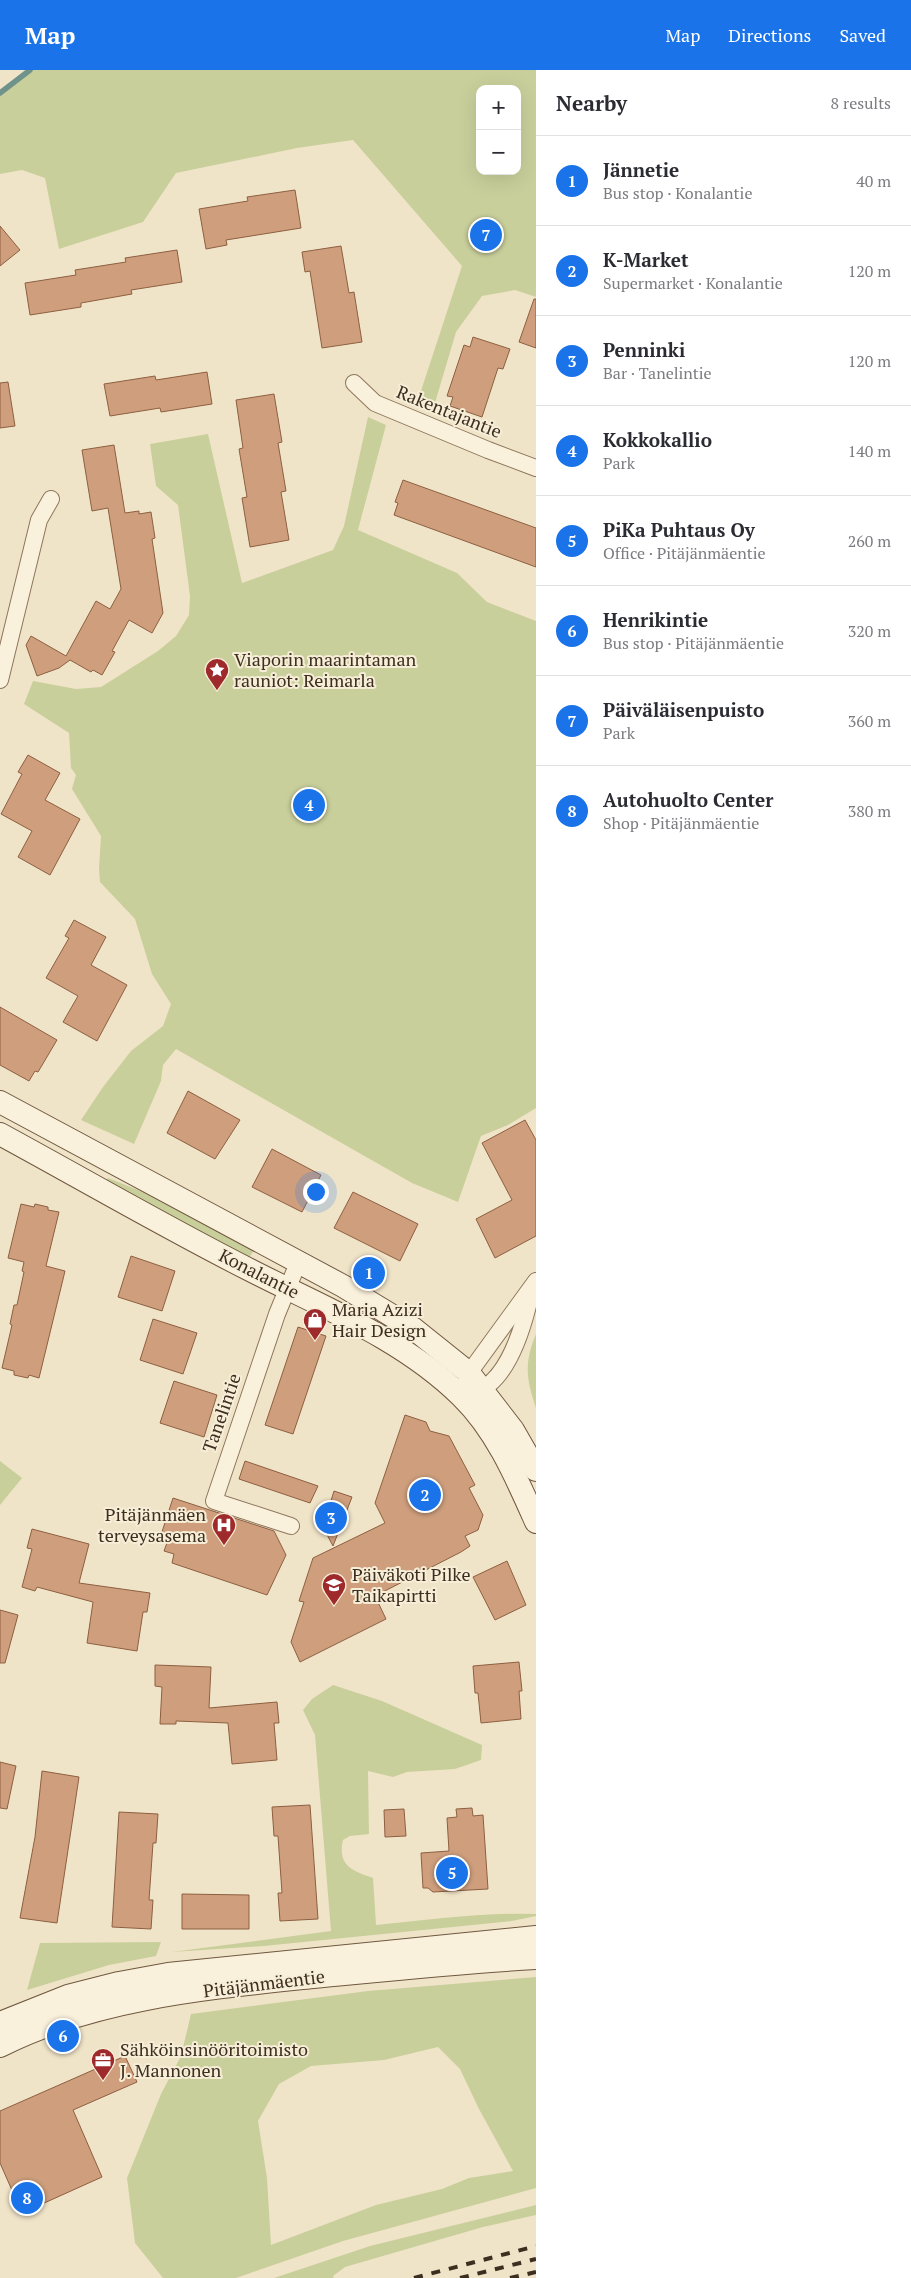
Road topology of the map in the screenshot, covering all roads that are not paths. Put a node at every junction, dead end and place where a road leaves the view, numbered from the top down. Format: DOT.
graph roads {
  1 [pos="354,383"];
  2 [pos="536,468"];
  3 [pos="51,499"];
  4 [pos="0,680"];
  5 [pos="0,1102"];
  6 [pos="0,1134"];
  7 [pos="298,1263"];
  8 [pos="534,1285"];
  9 [pos="286,1288"];
  10 [pos="469,1373"];
  11 [pos="484,1390"];
  12 [pos="461,1396"];
  13 [pos="536,1470"];
  14 [pos="536,1522"];
  15 [pos="291,1526"];
  16 [pos="536,1937"];
  17 [pos="536,1958"];
  18 [pos="0,2023"];
  19 [pos="0,2046"];
  1 -- 2 [label="street, Rakentajantie"];
  3 -- 4 [label="street"];
  5 -- 7 [label="main road, Konalantie"];
  6 -- 9 [label="main road, Konalantie"];
  7 -- 9 [label="street, Tanelintie"];
  7 -- 10 [label="main road, Konalantie"];
  8 -- 10 [label="street"];
  8 -- 11 [label="street"];
  9 -- 12 [label="main road, Konalantie"];
  9 -- 15 [label="street, Tanelintie"];
  10 -- 11 [label="main road, Konalantie"];
  10 -- 12 [label="street"];
  11 -- 12 [label="street"];
  11 -- 13 [label="main road, Konalantie"];
  12 -- 14 [label="main road, Konalantie"];
  16 -- 18 [label="main road, Pitäjänmäentie"];
  17 -- 19 [label="main road, Pitäjänmäentie"];
}
